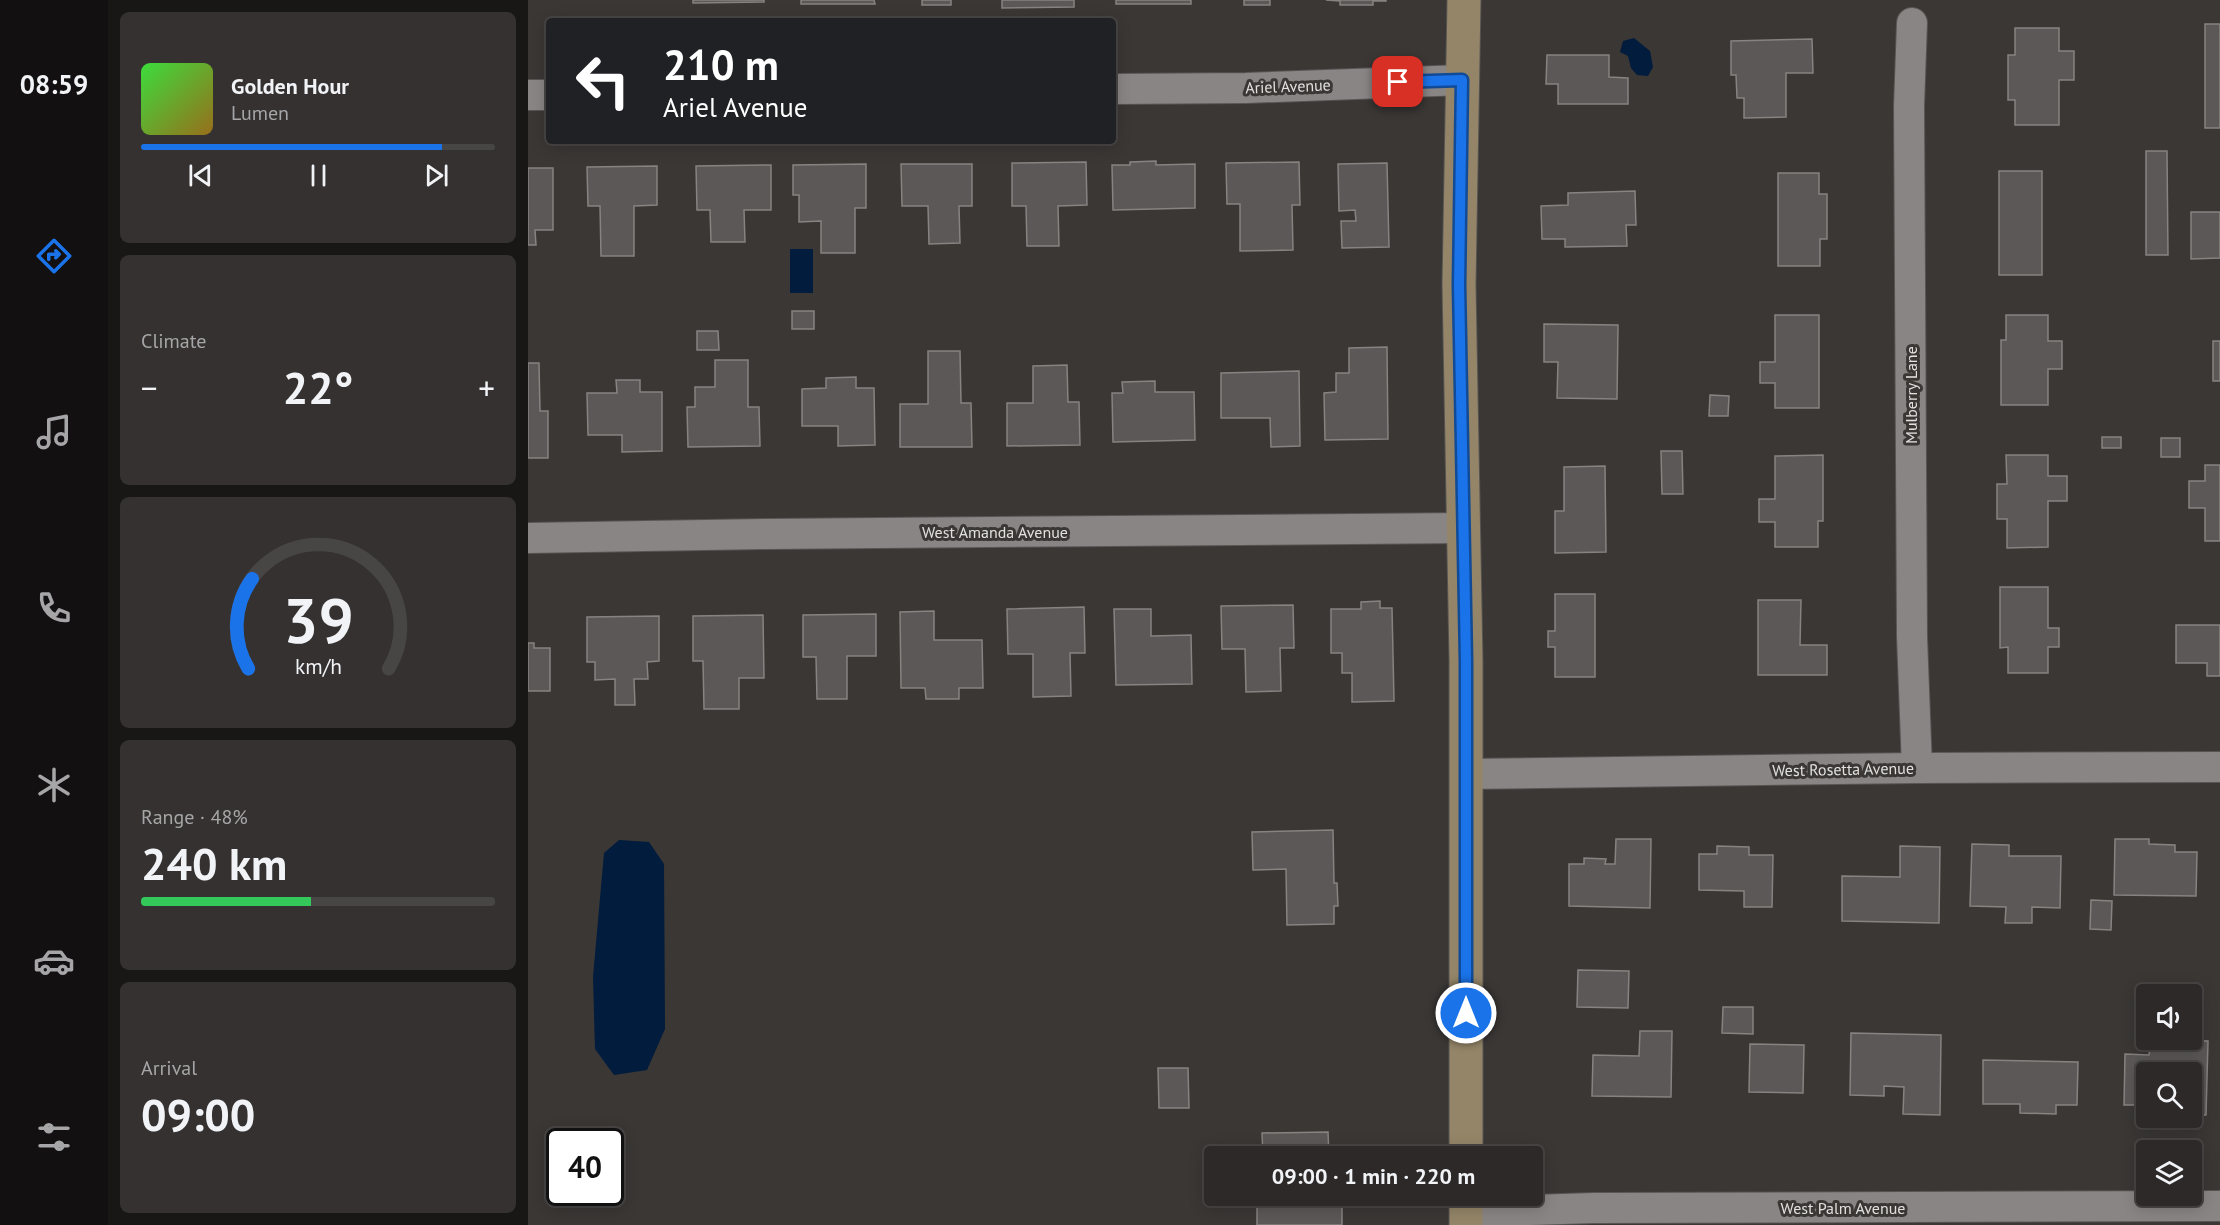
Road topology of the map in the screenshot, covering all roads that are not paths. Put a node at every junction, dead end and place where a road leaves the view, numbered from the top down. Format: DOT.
graph roads {
  1 [pos="1464,0"];
  2 [pos="1912,23"];
  3 [pos="1462,80"];
  4 [pos="1116,89"];
  5 [pos="528,95"];
  6 [pos="546,95"];
  7 [pos="1462,528"];
  8 [pos="528,538"];
  9 [pos="2220,767"];
  10 [pos="1917,768"];
  11 [pos="1466,774"];
  12 [pos="1466,1146"];
  13 [pos="2220,1206"];
  14 [pos="1466,1211"];
  1 -- 3 [label="street"];
  2 -- 10 [label="street, Mulberry Lane"];
  3 -- 4 [label="street, Ariel Avenue"];
  3 -- 7 [label="street"];
  5 -- 6 [label="street"];
  7 -- 8 [label="street, West Amanda Avenue"];
  7 -- 11 [label="street"];
  9 -- 10 [label="street, West Rosetta Avenue"];
  10 -- 11 [label="street, West Rosetta Avenue"];
  11 -- 12 [label="street"];
  13 -- 14 [label="street, West Palm Avenue"];
}
